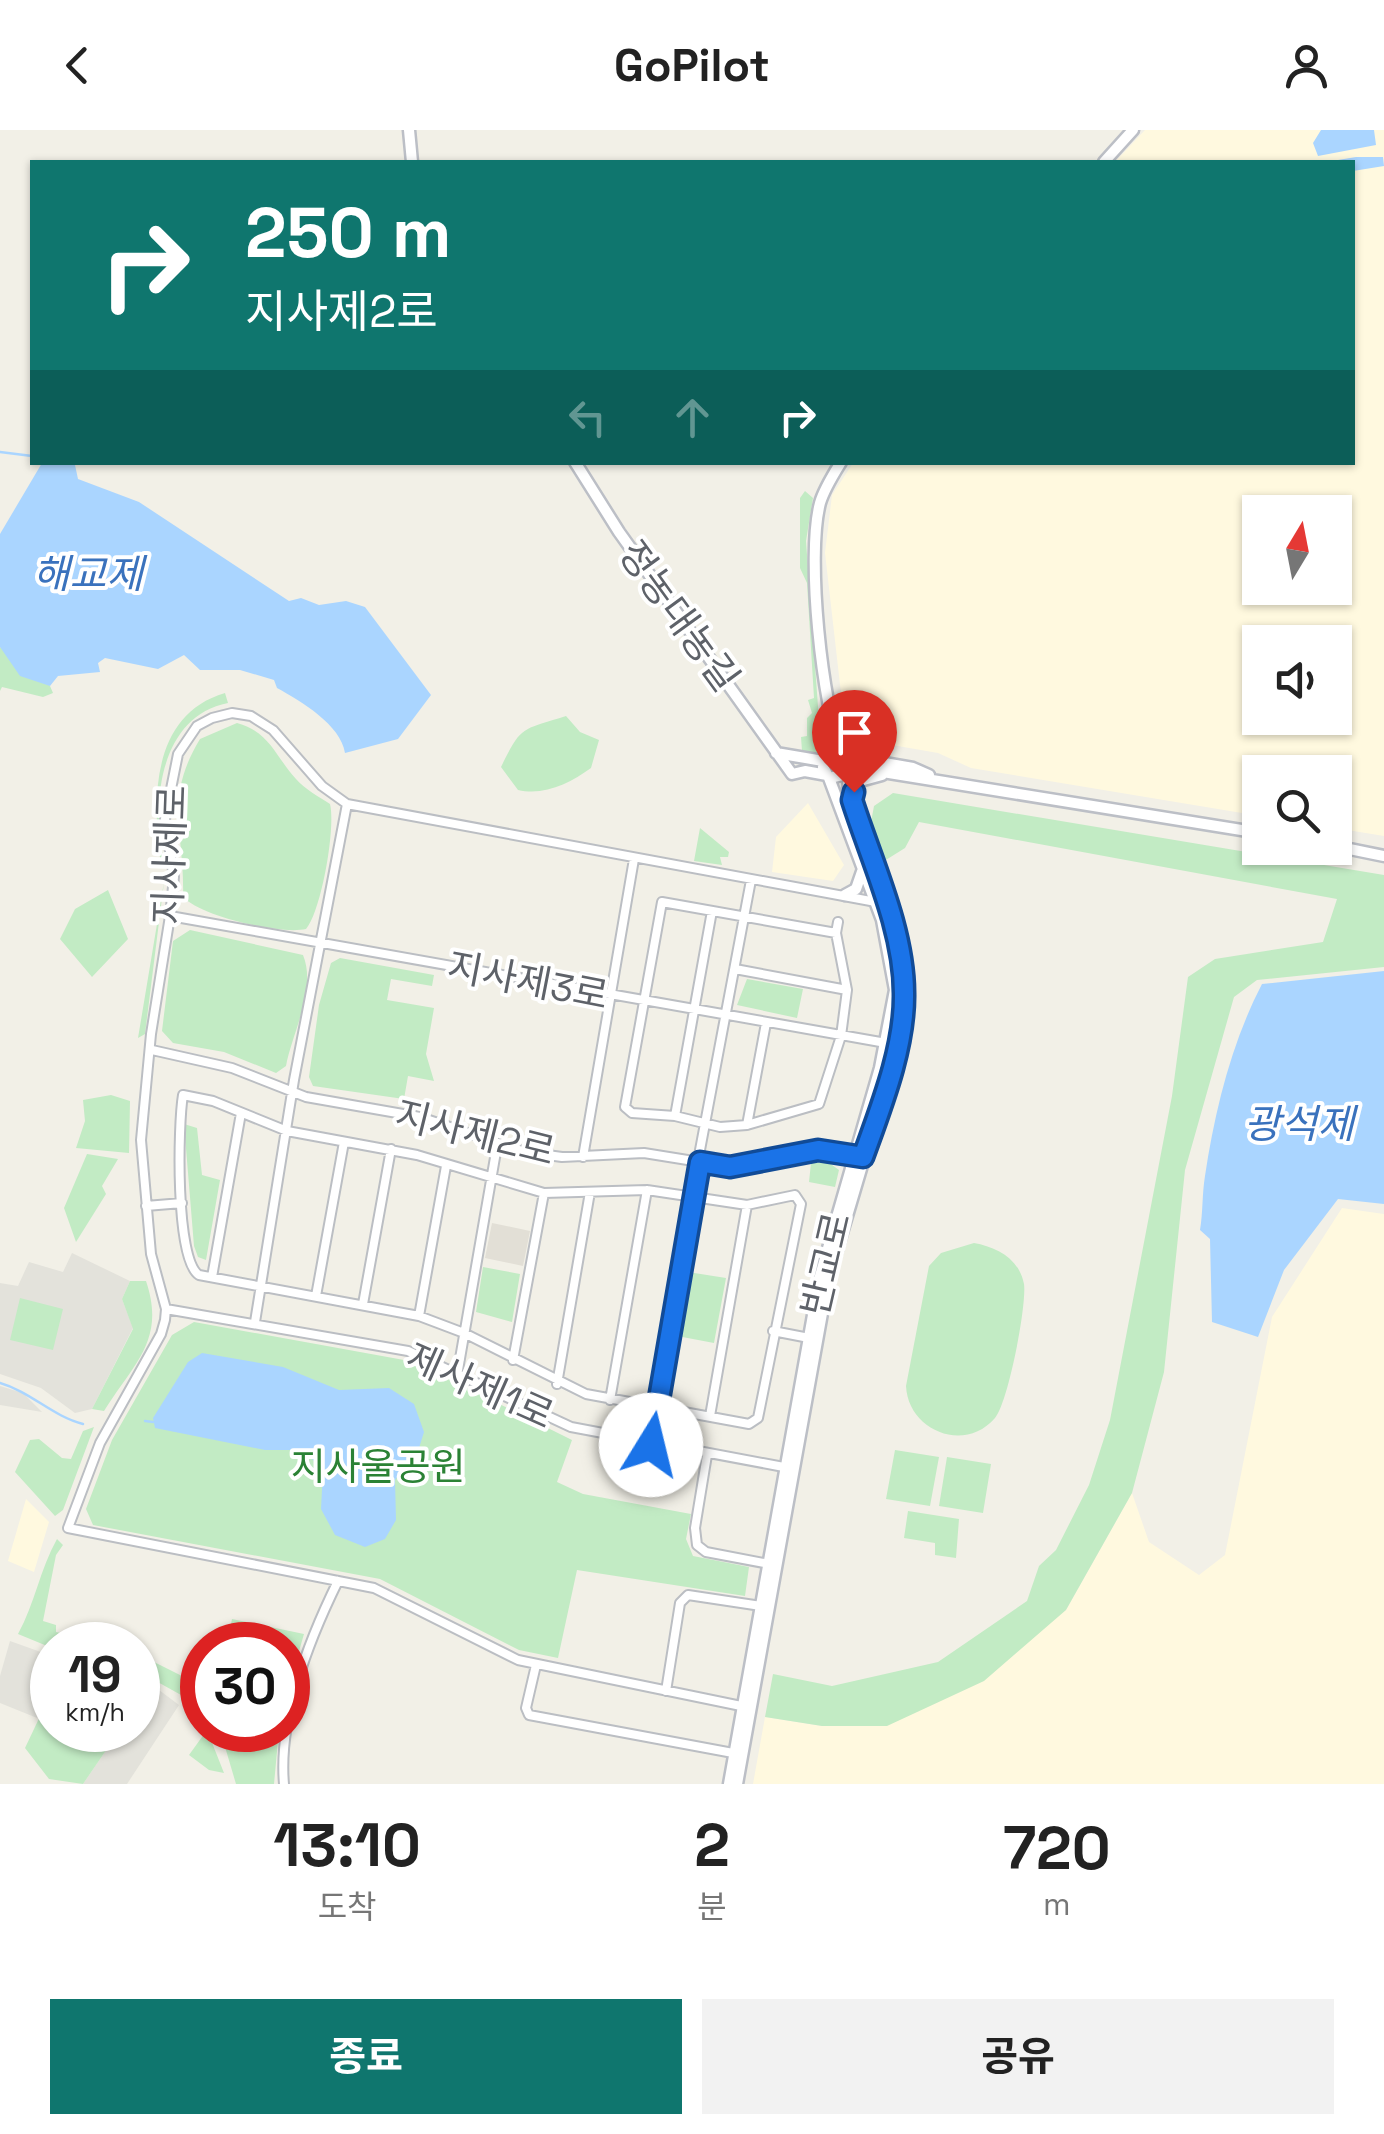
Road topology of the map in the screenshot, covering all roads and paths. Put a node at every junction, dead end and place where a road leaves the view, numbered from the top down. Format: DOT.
graph roads {
  1 [pos="409,130"];
  2 [pos="1133,130"];
  3 [pos="412,160"];
  4 [pos="1106,160"];
  5 [pos="576,465"];
  6 [pos="840,465"];
  7 [pos="825,680"];
  8 [pos="776,753"];
  9 [pos="843,756"];
  10 [pos="801,759"];
  11 [pos="825,759"];
  12 [pos="789,771"];
  13 [pos="848,773"];
  14 [pos="890,773"];
  15 [pos="828,776"];
  16 [pos="939,780"];
  17 [pos="852,800"];
  18 [pos="347,804"];
  19 [pos="1242,830"];
  20 [pos="1352,849"];
  21 [pos="1384,856"];
  22 [pos="634,859"];
  23 [pos="864,866"];
  24 [pos="751,880"];
  25 [pos="845,895"];
  26 [pos="876,902"];
  27 [pos="712,912"];
  28 [pos="170,916"];
  29 [pos="744,917"];
  30 [pos="838,922"];
  31 [pos="836,933"];
  32 [pos="321,944"];
  33 [pos="735,969"];
  34 [pos="847,990"];
  35 [pos="610,997"];
  36 [pos="644,1003"];
  37 [pos="694,1010"];
  38 [pos="727,1016"];
  39 [pos="766,1023"];
  40 [pos="840,1036"];
  41 [pos="886,1043"];
  42 [pos="152,1050"];
  43 [pos="294,1094"];
  44 [pos="241,1113"];
  45 [pos="674,1116"];
  46 [pos="706,1124"];
  47 [pos="747,1125"];
  48 [pos="287,1131"];
  49 [pos="344,1142"];
  50 [pos="498,1146"];
  51 [pos="391,1149"];
  52 [pos="583,1156"];
  53 [pos="858,1156"];
  54 [pos="700,1162"];
  55 [pos="446,1166"];
  56 [pos="491,1180"];
  57 [pos="648,1190"];
  58 [pos="544,1192"];
  59 [pos="590,1192"];
  60 [pos="694,1198"];
  61 [pos="182,1203"];
  62 [pos="748,1205"];
  63 [pos="146,1206"];
  64 [pos="212,1277"];
  65 [pos="260,1287"];
  66 [pos="316,1296"];
  67 [pos="363,1304"];
  68 [pos="166,1309"];
  69 [pos="419,1316"];
  70 [pos="255,1322"];
  71 [pos="773,1331"];
  72 [pos="464,1333"];
  73 [pos="808,1338"];
  74 [pos="514,1360"];
  75 [pos="458,1370"];
  76 [pos="557,1384"];
  77 [pos="610,1400"];
  78 [pos="656,1408"];
  79 [pos="710,1416"];
  80 [pos="651,1445"];
  81 [pos="707,1454"];
  82 [pos="789,1468"];
  83 [pos="769,1564"];
  84 [pos="338,1581"];
  85 [pos="761,1606"];
  86 [pos="536,1665"];
  87 [pos="666,1691"];
  88 [pos="746,1707"];
  89 [pos="734,1753"];
  90 [pos="284,1784"];
  91 [pos="728,1784"];
  92 [pos="737,1784"];
  1 -- 3 [label="street"];
  2 -- 4 [label="street"];
  5 -- 8 [label="street, 정농대농길"];
  6 -- 7 [label="street"];
  7 -- 9 [label="street, 반교로"];
  7 -- 11 [label="street, 반교로"];
  8 -- 10 [label="street"];
  8 -- 12 [label="street, 정농대농길"];
  9 -- 11 [label="street"];
  9 -- 13 [label="street, 반교로"];
  9 -- 16 [label="street"];
  10 -- 11 [label="street"];
  10 -- 12 [label="street"];
  11 -- 15 [label="street, 반교로"];
  12 -- 15 [label="street"];
  13 -- 14 [label="street"];
  13 -- 15 [label="street"];
  13 -- 17 [label="street, 반교로"];
  14 -- 16 [label="street"];
  14 -- 17 [label="street"];
  15 -- 23 [label="street, 반교로"];
  16 -- 19 [label="street"];
  17 -- 53 [label="street, 반교로"];
  18 -- 22 [label="street, 지사제로"];
  18 -- 28 [label="street, 지사제로"];
  18 -- 32 [label="street"];
  20 -- 21 [label="street"];
  22 -- 24 [label="street, 지사제로"];
  22 -- 35 [label="street"];
  23 -- 25 [label="street"];
  23 -- 26 [label="street, 반교로"];
  24 -- 25 [label="street, 지사제로"];
  24 -- 29 [label="street"];
  25 -- 26 [label="street, 지사제로"];
  26 -- 41 [label="street, 반교로"];
  27 -- 29 [label="street"];
  27 -- 36 [label="street"];
  27 -- 37 [label="street"];
  28 -- 32 [label="street, 지사제3로"];
  28 -- 42 [label="street, 지사제로"];
  29 -- 31 [label="street"];
  29 -- 33 [label="street"];
  30 -- 31 [label="street"];
  31 -- 34 [label="street"];
  32 -- 35 [label="street, 지사제3로"];
  32 -- 43 [label="street"];
  33 -- 34 [label="street"];
  33 -- 38 [label="street"];
  34 -- 40 [label="street"];
  35 -- 36 [label="street, 지사제3로"];
  35 -- 52 [label="street"];
  36 -- 37 [label="street, 지사제3로"];
  36 -- 45 [label="street"];
  37 -- 38 [label="street, 지사제3로"];
  37 -- 45 [label="street"];
  38 -- 39 [label="street, 지사제3로"];
  38 -- 46 [label="street"];
  39 -- 40 [label="street, 지사제3로"];
  39 -- 47 [label="street"];
  40 -- 41 [label="street, 지사제3로"];
  40 -- 47 [label="street"];
  41 -- 53 [label="street, 반교로"];
  42 -- 43 [label="street, 지사제2로"];
  42 -- 63 [label="street, 지사제로"];
  43 -- 48 [label="street"];
  43 -- 50 [label="street, 지사제2로"];
  44 -- 48 [label="street"];
  44 -- 61 [label="street"];
  44 -- 64 [label="street"];
  45 -- 46 [label="street"];
  46 -- 47 [label="street"];
  46 -- 54 [label="street"];
  48 -- 49 [label="street"];
  48 -- 65 [label="street"];
  49 -- 51 [label="street"];
  49 -- 66 [label="street"];
  50 -- 52 [label="street, 지사제2로"];
  50 -- 56 [label="street"];
  51 -- 55 [label="street"];
  51 -- 67 [label="street"];
  52 -- 54 [label="street, 지사제2로"];
  53 -- 54 [label="street, 지사제2로"];
  53 -- 73 [label="street, 반교로"];
  53 -- 82 [label="street, 반교로"];
  54 -- 60 [label="street"];
  55 -- 56 [label="street"];
  55 -- 69 [label="street"];
  56 -- 58 [label="street"];
  56 -- 72 [label="street"];
  57 -- 59 [label="street"];
  57 -- 60 [label="street"];
  57 -- 77 [label="street"];
  58 -- 59 [label="street"];
  58 -- 74 [label="street"];
  59 -- 76 [label="street"];
  60 -- 62 [label="street"];
  60 -- 78 [label="street"];
  61 -- 63 [label="street"];
  61 -- 64 [label="street"];
  62 -- 71 [label="street"];
  62 -- 79 [label="street"];
  63 -- 68 [label="street, 지사제로"];
  64 -- 65 [label="street"];
  65 -- 66 [label="street"];
  65 -- 70 [label="street"];
  66 -- 67 [label="street"];
  67 -- 69 [label="street"];
  68 -- 70 [label="street, 제사제1로"];
  68 -- 84 [label="street"];
  69 -- 72 [label="street"];
  70 -- 75 [label="street, 제사제1로"];
  71 -- 73 [label="street"];
  71 -- 79 [label="street"];
  72 -- 74 [label="street"];
  72 -- 75 [label="street"];
  73 -- 82 [label="street, 반교로"];
  74 -- 76 [label="street"];
  75 -- 80 [label="street, 제사제1로"];
  76 -- 77 [label="street"];
  77 -- 78 [label="street"];
  78 -- 79 [label="street"];
  78 -- 80 [label="street"];
  80 -- 81 [label="street, 제사제1로"];
  81 -- 82 [label="street, 제사제1로"];
  81 -- 83 [label="street"];
  82 -- 83 [label="street"];
  82 -- 88 [label="street"];
  83 -- 85 [label="street"];
  84 -- 86 [label="street"];
  84 -- 90 [label="street"];
  85 -- 87 [label="street"];
  85 -- 88 [label="street"];
  86 -- 87 [label="street"];
  86 -- 89 [label="street"];
  87 -- 88 [label="street"];
  88 -- 89 [label="street"];
  88 -- 92 [label="street"];
  89 -- 91 [label="street"];
}
